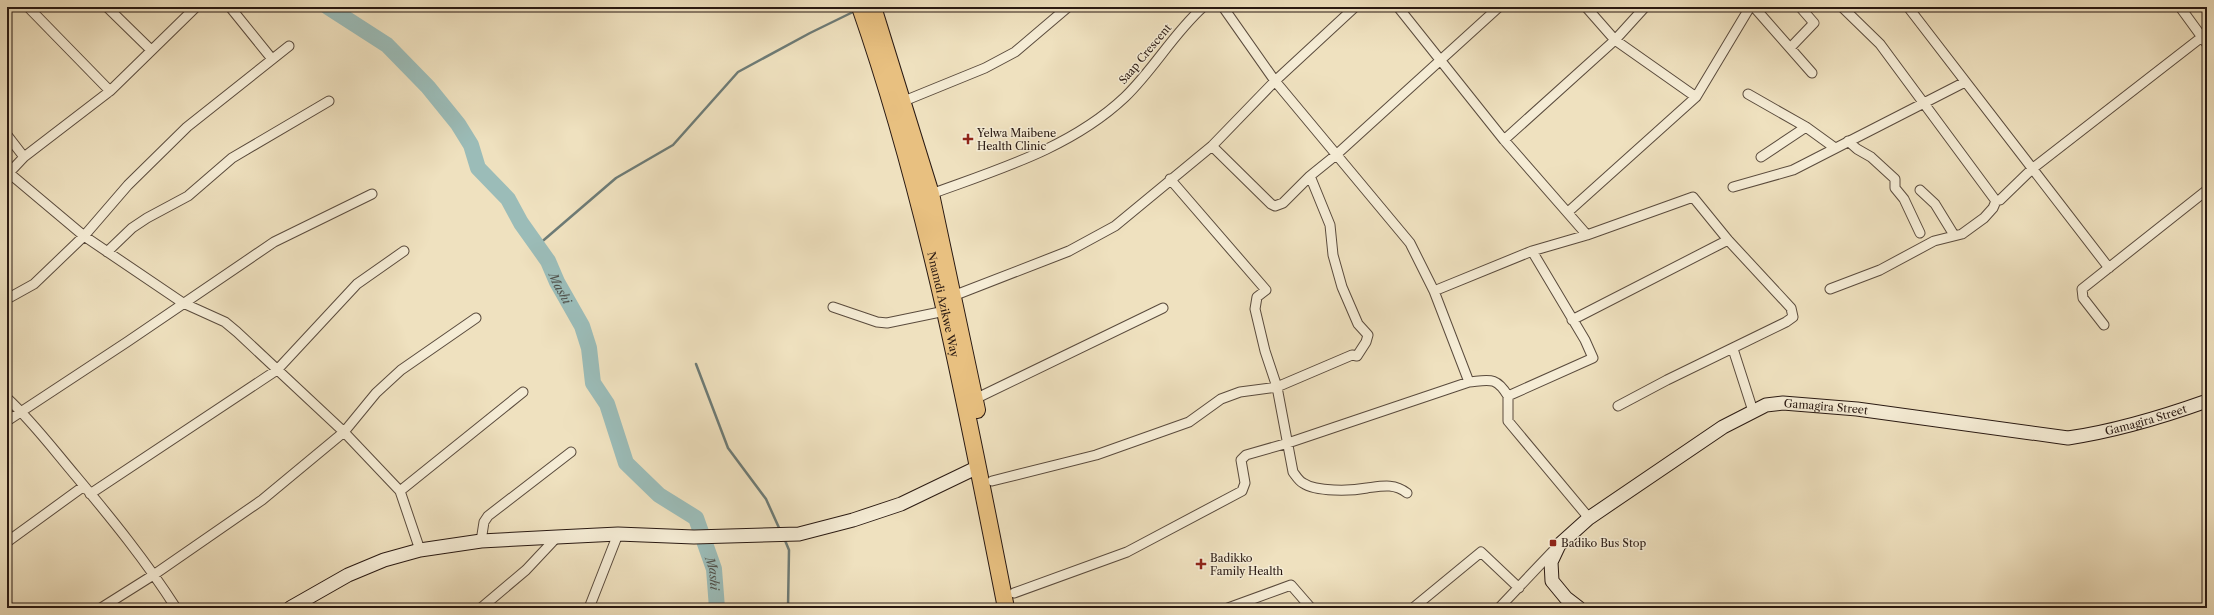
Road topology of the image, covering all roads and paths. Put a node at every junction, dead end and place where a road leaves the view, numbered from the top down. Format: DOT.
graph roads {
  1 [pos="28,7"];
  2 [pos="108,7"];
  3 [pos="196,7"];
  4 [pos="230,7"];
  5 [pos="860,7"];
  6 [pos="873,7"];
  7 [pos="1068,7"];
  8 [pos="1203,7"];
  9 [pos="1223,7"];
  10 [pos="1355,7"];
  11 [pos="1398,7"];
  12 [pos="1499,7"];
  13 [pos="1586,7"];
  14 [pos="1645,7"];
  15 [pos="1750,7"];
  16 [pos="1754,7"];
  17 [pos="1800,7"];
  18 [pos="1842,7"];
  19 [pos="1908,7"];
  20 [pos="2180,7"];
  21 [pos="186,11"];
  22 [pos="2205,38"];
  23 [pos="1615,40"];
  24 [pos="289,46"];
  25 [pos="1790,48"];
  26 [pos="151,50"];
  27 [pos="272,59"];
  28 [pos="1441,61"];
  29 [pos="1812,73"];
  30 [pos="1275,81"];
  31 [pos="1965,82"];
  32 [pos="110,91"];
  33 [pos="1748,94"];
  34 [pos="1696,97"];
  35 [pos="329,101"];
  36 [pos="904,101"];
  37 [pos="1924,104"];
  38 [pos="1806,127"];
  39 [pos="7,135"];
  40 [pos="1504,140"];
  41 [pos="1848,141"];
  42 [pos="1212,146"];
  43 [pos="1835,148"];
  44 [pos="1336,155"];
  45 [pos="24,157"];
  46 [pos="1760,157"];
  47 [pos="2032,169"];
  48 [pos="8,174"];
  49 [pos="1310,176"];
  50 [pos="1170,179"];
  51 [pos="1734,187"];
  52 [pos="1920,190"];
  53 [pos="2207,190"];
  54 [pos="372,194"];
  55 [pos="930,194"];
  56 [pos="1996,201"];
  57 [pos="1568,212"];
  58 [pos="1920,232"];
  59 [pos="1587,235"];
  60 [pos="1954,235"];
  61 [pos="84,236"];
  62 [pos="1728,240"];
  63 [pos="404,251"];
  64 [pos="1532,251"];
  65 [pos="107,252"];
  66 [pos="2109,268"];
  67 [pos="1830,289"];
  68 [pos="1434,291"];
  69 [pos="953,296"];
  70 [pos="7,299"];
  71 [pos="183,303"];
  72 [pos="833,307"];
  73 [pos="1163,308"];
  74 [pos="944,311"];
  75 [pos="476,318"];
  76 [pos="1572,320"];
  77 [pos="2104,325"];
  78 [pos="1733,349"];
  79 [pos="277,370"];
  80 [pos="1468,382"];
  81 [pos="1277,387"];
  82 [pos="523,392"];
  83 [pos="1508,396"];
  84 [pos="7,398"];
  85 [pos="975,399"];
  86 [pos="2207,401"];
  87 [pos="1618,406"];
  88 [pos="1753,410"];
  89 [pos="21,411"];
  90 [pos="7,421"];
  91 [pos="344,432"];
  92 [pos="1288,443"];
  93 [pos="571,452"];
  94 [pos="978,467"];
  95 [pos="992,481"];
  96 [pos="84,486"];
  97 [pos="400,491"];
  98 [pos="1407,493"];
  99 [pos="90,494"];
  100 [pos="1589,518"];
  101 [pos="618,534"];
  102 [pos="557,536"];
  103 [pos="481,541"];
  104 [pos="7,542"];
  105 [pos="1559,545"];
  106 [pos="420,550"];
  107 [pos="155,574"];
  108 [pos="1519,588"];
  109 [pos="1016,600"];
  110 [pos="101,608"];
  111 [pos="176,608"];
  112 [pos="290,608"];
  113 [pos="481,608"];
  114 [pos="589,608"];
  115 [pos="1006,608"];
  116 [pos="1228,608"];
  117 [pos="1312,608"];
  118 [pos="1413,608"];
  119 [pos="1499,608"];
  120 [pos="1579,608"];
  1 -- 32 [label="street"];
  2 -- 26 [label="street"];
  3 -- 21 [label="street"];
  4 -- 27 [label="street"];
  5 -- 74 [label="highway, Nnamdi Azikwe Way"];
  6 -- 36 [label="highway, Nnamdi Azikwe Way"];
  7 -- 36 [label="street"];
  8 -- 55 [label="street, Saap Crescent"];
  9 -- 30 [label="street"];
  10 -- 30 [label="street"];
  11 -- 28 [label="street"];
  12 -- 28 [label="street"];
  13 -- 23 [label="street"];
  14 -- 23 [label="street"];
  15 -- 34 [label="street"];
  16 -- 25 [label="street"];
  17 -- 25 [label="street"];
  18 -- 37 [label="street"];
  19 -- 31 [label="street"];
  20 -- 22 [label="street"];
  21 -- 26 [label="street"];
  22 -- 47 [label="street"];
  23 -- 34 [label="street"];
  23 -- 40 [label="street"];
  24 -- 27 [label="street"];
  25 -- 29 [label="street"];
  26 -- 32 [label="street"];
  27 -- 61 [label="street"];
  28 -- 40 [label="street"];
  28 -- 44 [label="street"];
  30 -- 42 [label="street"];
  30 -- 44 [label="street"];
  31 -- 37 [label="street"];
  31 -- 47 [label="street"];
  32 -- 45 [label="street"];
  33 -- 38 [label="street"];
  34 -- 57 [label="street"];
  35 -- 65 [label="street"];
  36 -- 55 [label="highway, Nnamdi Azikwe Way"];
  37 -- 41 [label="street"];
  37 -- 56 [label="street"];
  38 -- 43 [label="street"];
  38 -- 46 [label="street"];
  39 -- 45 [label="street"];
  40 -- 57 [label="street"];
  41 -- 43 [label="street"];
  41 -- 58 [label="street"];
  42 -- 49 [label="street"];
  42 -- 50 [label="street"];
  43 -- 51 [label="street"];
  44 -- 49 [label="street"];
  44 -- 68 [label="street"];
  45 -- 48 [label="street"];
  47 -- 56 [label="street"];
  47 -- 66 [label="street"];
  48 -- 61 [label="street"];
  49 -- 81 [label="street"];
  50 -- 69 [label="street"];
  50 -- 81 [label="street"];
  52 -- 60 [label="street"];
  53 -- 66 [label="street"];
  54 -- 71 [label="street"];
  55 -- 69 [label="highway, Nnamdi Azikwe Way"];
  56 -- 60 [label="street"];
  57 -- 59 [label="street"];
  59 -- 62 [label="street"];
  59 -- 64 [label="street"];
  60 -- 67 [label="street"];
  61 -- 65 [label="street"];
  61 -- 70 [label="street"];
  62 -- 76 [label="street"];
  62 -- 78 [label="street"];
  63 -- 79 [label="street"];
  64 -- 68 [label="street"];
  64 -- 76 [label="street"];
  65 -- 71 [label="street"];
  66 -- 77 [label="street"];
  68 -- 80 [label="street"];
  69 -- 85 [label="highway, Nnamdi Azikwe Way"];
  71 -- 79 [label="street"];
  71 -- 89 [label="street"];
  72 -- 74 [label="street"];
  73 -- 85 [label="street"];
  74 -- 94 [label="highway, Nnamdi Azikwe Way"];
  75 -- 91 [label="street"];
  76 -- 83 [label="street"];
  78 -- 87 [label="street"];
  78 -- 88 [label="street"];
  79 -- 91 [label="street"];
  79 -- 99 [label="street"];
  80 -- 83 [label="street"];
  80 -- 92 [label="street"];
  81 -- 92 [label="street"];
  81 -- 95 [label="street"];
  82 -- 97 [label="street"];
  83 -- 100 [label="street"];
  84 -- 89 [label="street"];
  85 -- 95 [label="highway, Nnamdi Azikwe Way"];
  86 -- 88 [label="street, Gamagira Street"];
  88 -- 100 [label="street, Gamagira Street"];
  89 -- 90 [label="street"];
  89 -- 96 [label="street"];
  91 -- 97 [label="street"];
  91 -- 107 [label="street"];
  92 -- 98 [label="street"];
  92 -- 109 [label="street"];
  93 -- 103 [label="street"];
  94 -- 101 [label="street"];
  94 -- 115 [label="highway, Nnamdi Azikwe Way"];
  95 -- 109 [label="highway, Nnamdi Azikwe Way"];
  96 -- 99 [label="street"];
  96 -- 104 [label="street"];
  97 -- 106 [label="street"];
  99 -- 107 [label="street"];
  100 -- 105 [label="street, Gamagira Street"];
  101 -- 102 [label="street"];
  101 -- 114 [label="street"];
  102 -- 103 [label="street"];
  102 -- 113 [label="street"];
  103 -- 106 [label="street"];
  105 -- 108 [label="street"];
  105 -- 120 [label="street, Gamagira Street"];
  106 -- 112 [label="street"];
  107 -- 110 [label="street"];
  107 -- 111 [label="street"];
  108 -- 118 [label="street"];
  108 -- 119 [label="street"];
  116 -- 117 [label="street"];
}
